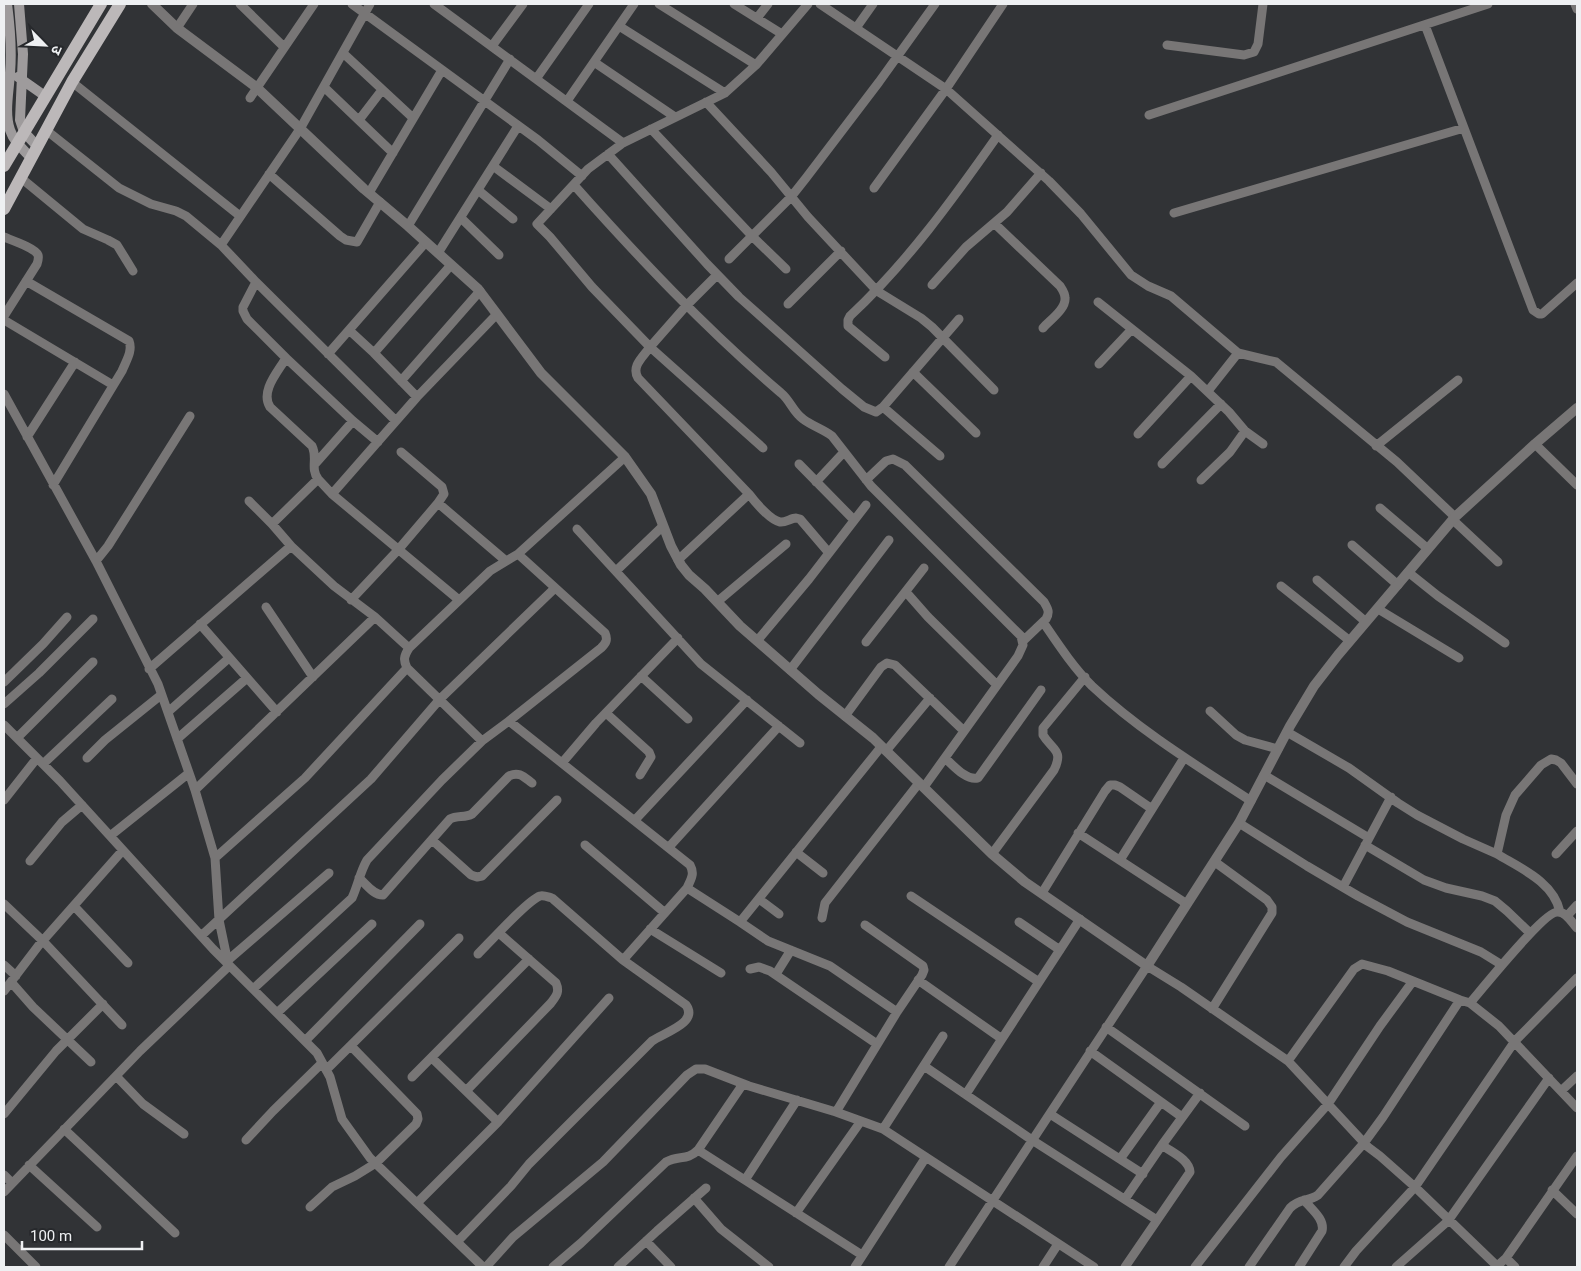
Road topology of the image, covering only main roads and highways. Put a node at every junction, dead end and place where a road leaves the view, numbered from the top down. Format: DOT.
graph roads {
  1 [pos="7,4"];
  2 [pos="19,4"];
  3 [pos="101,4"];
  4 [pos="120,4"];
  5 [pos="6,22"];
  6 [pos="10,74"];
  7 [pos="21,78"];
  8 [pos="45,96"];
  9 [pos="20,138"];
  10 [pos="38,146"];
  11 [pos="31,158"];
  12 [pos="4,166"];
  13 [pos="4,209"];
  1 -- 5 [label="main road"];
  2 -- 7 [label="main road"];
  3 -- 8 [label="main road"];
  4 -- 10 [label="main road"];
  5 -- 6 [label="main road"];
  6 -- 7 [label="main road"];
  6 -- 9 [label="main road"];
  7 -- 8 [label="main road"];
  7 -- 9 [label="main road"];
  8 -- 9 [label="main road"];
  9 -- 10 [label="main road"];
  9 -- 11 [label="main road"];
  9 -- 12 [label="main road"];
  10 -- 11 [label="main road"];
  11 -- 13 [label="main road"];
}
